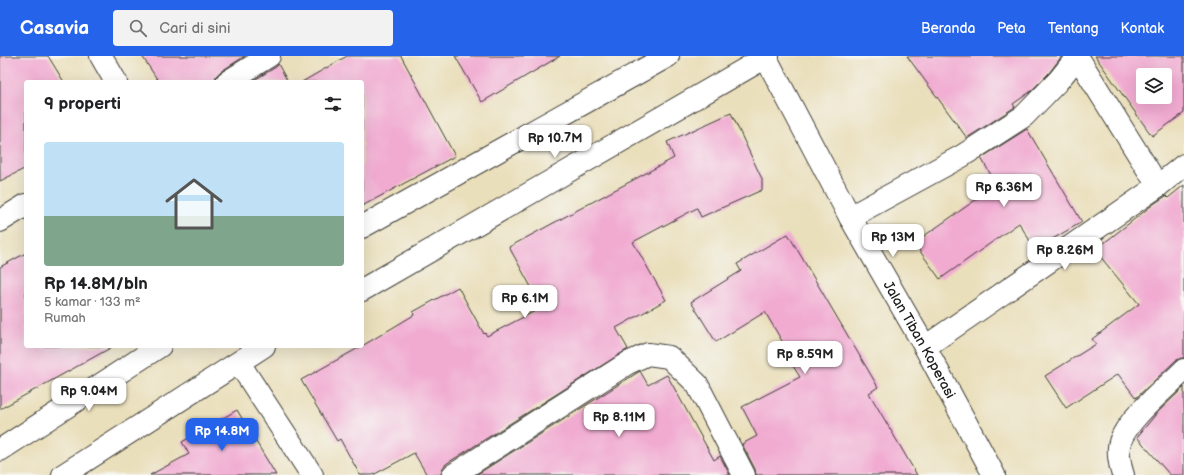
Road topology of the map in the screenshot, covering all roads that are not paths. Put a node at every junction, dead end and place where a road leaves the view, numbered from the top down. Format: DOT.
graph roads {
  1 [pos="100,56"];
  2 [pos="269,56"];
  3 [pos="668,56"];
  4 [pos="1077,56"];
  5 [pos="766,57"];
  6 [pos="115,80"];
  7 [pos="230,80"];
  8 [pos="1184,165"];
  9 [pos="1158,186"];
  10 [pos="24,206"];
  11 [pos="850,217"];
  12 [pos="0,221"];
  13 [pos="364,226"];
  14 [pos="364,289"];
  15 [pos="925,347"];
  16 [pos="157,348"];
  17 [pos="261,348"];
  18 [pos="239,363"];
  19 [pos="1184,370"];
  20 [pos="0,450"];
  21 [pos="63,475"];
  22 [pos="312,475"];
  23 [pos="454,475"];
  24 [pos="744,475"];
  25 [pos="994,475"];
  26 [pos="1124,475"];
  1 -- 6 [label="street"];
  2 -- 7 [label="street"];
  3 -- 13 [label="street"];
  4 -- 9 [label="street"];
  4 -- 11 [label="street"];
  5 -- 11 [label="street, Jalan Tiban Koperasi"];
  5 -- 14 [label="street"];
  8 -- 9 [label="street"];
  9 -- 15 [label="street"];
  10 -- 12 [label="street"];
  11 -- 15 [label="street, Jalan Tiban Koperasi"];
  15 -- 25 [label="street, Jalan Tiban Koperasi"];
  16 -- 20 [label="street"];
  17 -- 18 [label="street"];
  18 -- 21 [label="street"];
  18 -- 22 [label="street"];
  19 -- 26 [label="street"];
  23 -- 24 [label="street"];
}
